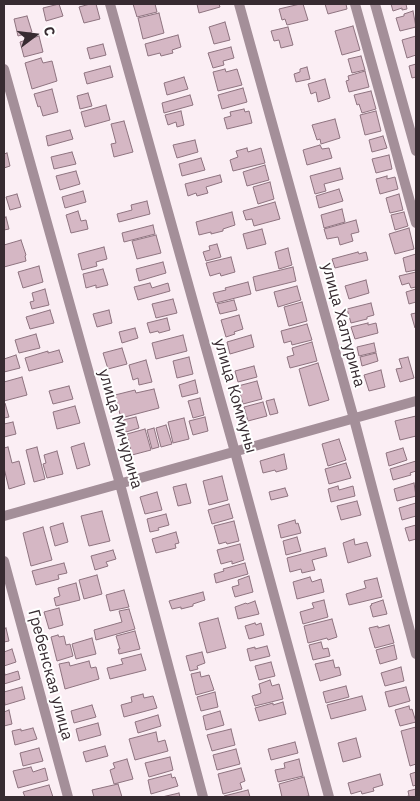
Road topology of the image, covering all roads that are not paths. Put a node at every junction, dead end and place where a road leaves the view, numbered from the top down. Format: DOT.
graph roads {
  1 [pos="110,4"];
  2 [pos="239,4"];
  3 [pos="356,4"];
  4 [pos="375,4"];
  5 [pos="4,69"];
  6 [pos="416,151"];
  7 [pos="416,222"];
  8 [pos="416,402"];
  9 [pos="354,420"];
  10 [pos="235,452"];
  11 [pos="120,484"];
  12 [pos="4,516"];
  13 [pos="4,561"];
  14 [pos="416,654"];
  15 [pos="68,797"];
  16 [pos="203,797"];
  17 [pos="329,797"];
  1 -- 10 [label="street, улица Коммуны"];
  2 -- 9 [label="street, улица Халтурина"];
  3 -- 7 [label="street"];
  4 -- 6 [label="street"];
  5 -- 11 [label="street, улица Мичурина"];
  8 -- 9 [label="street"];
  9 -- 10 [label="street"];
  9 -- 14 [label="street, улица Халтурина"];
  10 -- 11 [label="street"];
  10 -- 17 [label="street, улица Коммуны"];
  11 -- 12 [label="street"];
  11 -- 16 [label="street, улица Мичурина"];
  13 -- 15 [label="street, Гребенская улица"];
}
